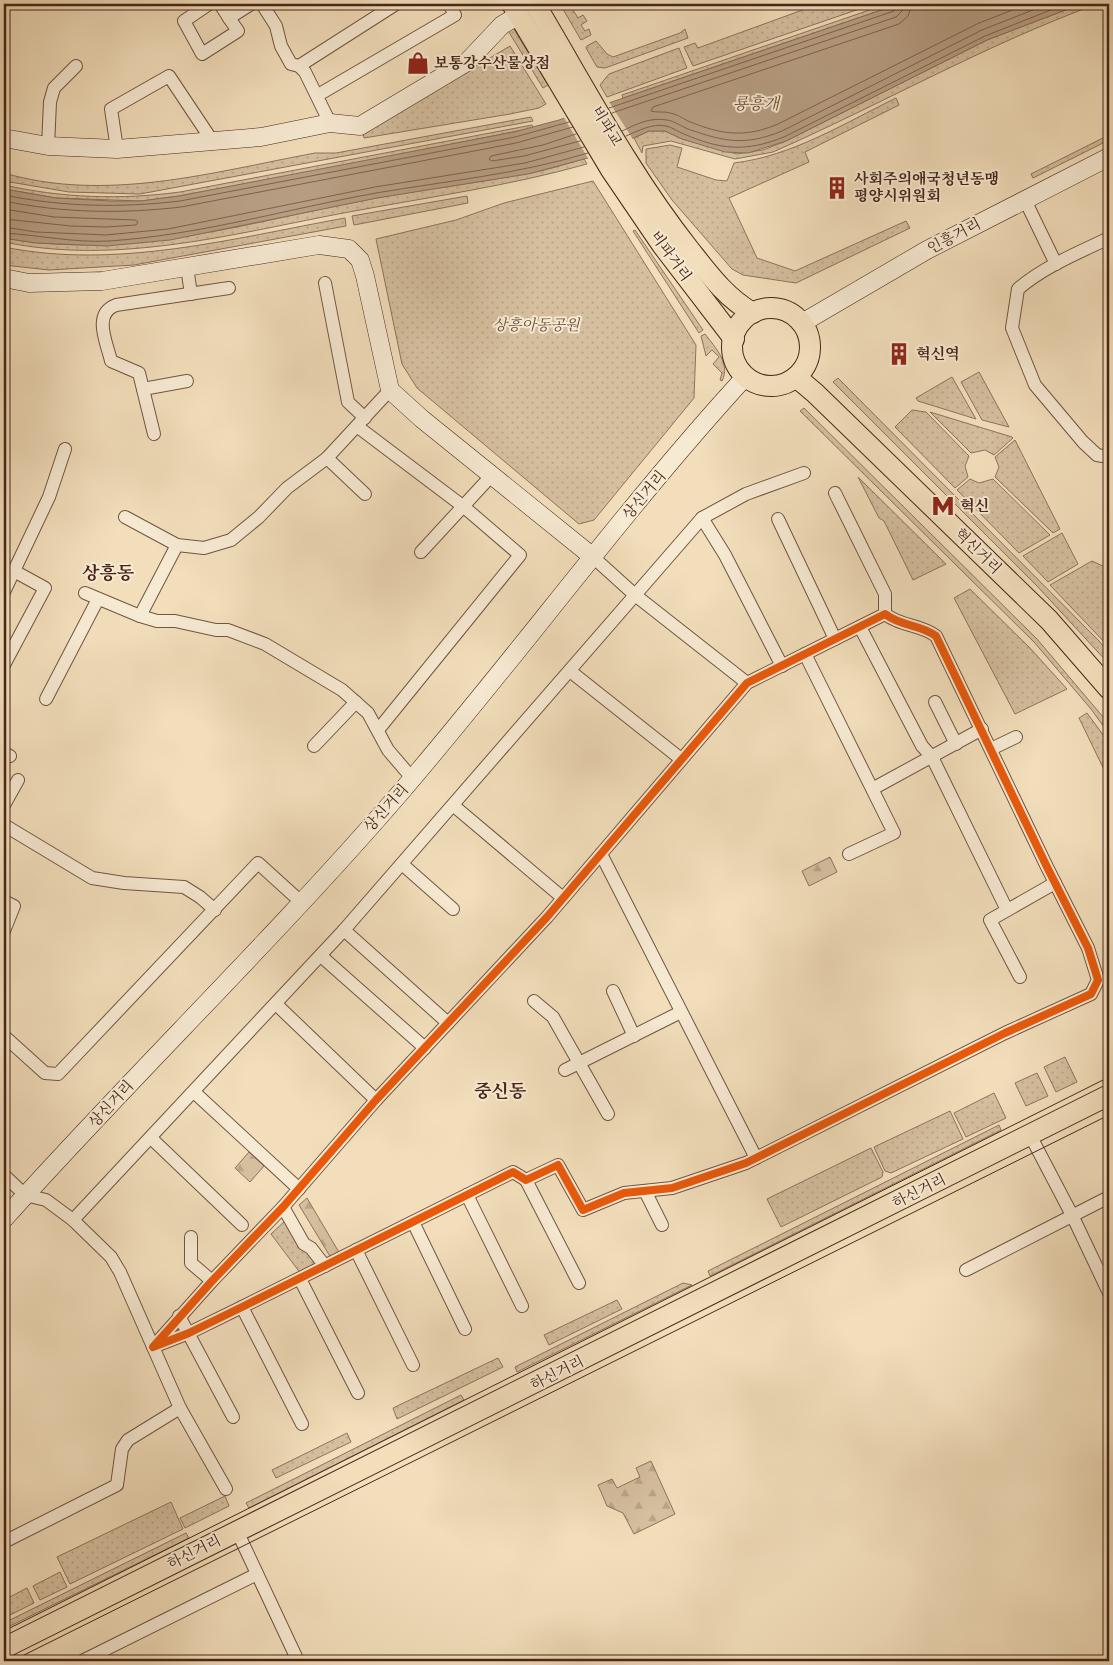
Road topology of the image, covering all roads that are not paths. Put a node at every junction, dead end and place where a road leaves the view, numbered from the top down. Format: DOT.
graph roads {
  1 [pos="209,4"];
  2 [pos="220,4"];
  3 [pos="251,4"];
  4 [pos="262,4"];
  5 [pos="396,4"];
  6 [pos="449,4"];
  7 [pos="522,7"];
  8 [pos="228,18"];
  9 [pos="76,66"];
  10 [pos="300,66"];
  11 [pos="318,96"];
  12 [pos="330,123"];
  13 [pos="4,138"];
  14 [pos="213,142"];
  15 [pos="48,146"];
  16 [pos="117,149"];
  17 [pos="1109,157"];
  18 [pos="630,163"];
  19 [pos="610,170"];
  20 [pos="1024,198"];
  21 [pos="1109,238"];
  22 [pos="1056,264"];
  23 [pos="186,268"];
  24 [pos="4,278"];
  25 [pos="325,283"];
  26 [pos="229,288"];
  27 [pos="191,294"];
  28 [pos="753,313"];
  29 [pos="802,323"];
  30 [pos="734,340"];
  31 [pos="746,376"];
  32 [pos="796,377"];
  33 [pos="187,381"];
  34 [pos="143,389"];
  35 [pos="390,390"];
  36 [pos="361,422"];
  37 [pos="154,434"];
  38 [pos="64,449"];
  39 [pos="1109,457"];
  40 [pos="327,458"];
  41 [pos="804,473"];
  42 [pos="492,475"];
  43 [pos="836,493"];
  44 [pos="365,494"];
  45 [pos="464,507"];
  46 [pos="124,518"];
  47 [pos="702,518"];
  48 [pos="778,519"];
  49 [pos="177,544"];
  50 [pos="421,552"];
  51 [pos="593,557"];
  52 [pos="14,571"];
  53 [pos="4,592"];
  54 [pos="85,593"];
  55 [pos="635,595"];
  56 [pos="98,599"];
  57 [pos="885,614"];
  58 [pos="140,616"];
  59 [pos="860,627"];
  60 [pos="836,639"];
  61 [pos="805,654"];
  62 [pos="4,665"];
  63 [pos="782,666"];
  64 [pos="570,670"];
  65 [pos="747,684"];
  66 [pos="1109,690"];
  67 [pos="46,699"];
  68 [pos="356,702"];
  69 [pos="935,702"];
  70 [pos="982,729"];
  71 [pos="378,730"];
  72 [pos="1016,737"];
  73 [pos="956,744"];
  74 [pos="314,746"];
  75 [pos="992,749"];
  76 [pos="932,757"];
  77 [pos="681,760"];
  78 [pos="412,778"];
  79 [pos="18,780"];
  80 [pos="874,788"];
  81 [pos="4,805"];
  82 [pos="454,806"];
  83 [pos="4,825"];
  84 [pos="601,854"];
  85 [pos="849,854"];
  86 [pos="402,864"];
  87 [pos="1055,883"];
  88 [pos="563,898"];
  89 [pos="4,901"];
  90 [pos="301,902"];
  91 [pos="453,909"];
  92 [pos="215,910"];
  93 [pos="1007,910"];
  94 [pos="344,930"];
  95 [pos="4,931"];
  96 [pos="321,956"];
  97 [pos="1020,977"];
  98 [pos="613,991"];
  99 [pos="534,1001"];
  100 [pos="277,1004"];
  101 [pos="681,1012"];
  102 [pos="448,1023"];
  103 [pos="4,1036"];
  104 [pos="634,1036"];
  105 [pos="425,1048"];
  106 [pos="580,1063"];
  107 [pos="564,1070"];
  108 [pos="194,1092"];
  109 [pos="1109,1095"];
  110 [pos="376,1100"];
  111 [pos="608,1114"];
  112 [pos="1030,1135"];
  113 [pos="151,1138"];
  114 [pos="756,1158"];
  115 [pos="4,1175"];
  116 [pos="526,1180"];
  117 [pos="299,1189"];
  118 [pos="645,1191"];
  119 [pos="25,1195"];
  120 [pos="468,1195"];
  121 [pos="1109,1197"];
  122 [pos="283,1207"];
  123 [pos="1074,1216"];
  124 [pos="4,1219"];
  125 [pos="73,1220"];
  126 [pos="413,1222"];
  127 [pos="242,1225"];
  128 [pos="662,1225"];
  129 [pos="191,1237"];
  130 [pos="356,1250"];
  131 [pos="325,1266"];
  132 [pos="966,1270"];
  133 [pos="300,1279"];
  134 [pos="212,1281"];
  135 [pos="579,1283"];
  136 [pos="1109,1293"];
  137 [pos="522,1306"];
  138 [pos="242,1307"];
  139 [pos="179,1316"];
  140 [pos="465,1329"];
  141 [pos="189,1333"];
  142 [pos="153,1347"];
  143 [pos="412,1365"];
  144 [pos="358,1393"];
  145 [pos="180,1408"];
  146 [pos="233,1417"];
  147 [pos="302,1424"];
  148 [pos="226,1488"];
  149 [pos="237,1531"];
  150 [pos="4,1542"];
  151 [pos="257,1574"];
  152 [pos="4,1648"];
  153 [pos="82,1661"];
  154 [pos="298,1661"];
  1 -- 8 [label="street"];
  2 -- 8 [label="street"];
  3 -- 8 [label="street"];
  4 -- 10 [label="street"];
  5 -- 10 [label="street"];
  6 -- 11 [label="street"];
  7 -- 12 [label="main road"];
  7 -- 18 [label="main road, 비파교"];
  7 -- 19 [label="main road, 비파교"];
  9 -- 15 [label="street"];
  10 -- 11 [label="street"];
  11 -- 12 [label="street"];
  12 -- 14 [label="main road"];
  13 -- 15 [label="main road"];
  14 -- 16 [label="main road"];
  14 -- 16 [label="street"];
  15 -- 16 [label="main road"];
  17 -- 20 [label="main road, 인흥거리"];
  18 -- 28 [label="main road, 비파거리"];
  19 -- 30 [label="main road, 비파거리"];
  20 -- 22 [label="street"];
  20 -- 29 [label="main road, 인흥거리"];
  21 -- 22 [label="street"];
  22 -- 39 [label="street"];
  23 -- 24 [label="main road"];
  23 -- 27 [label="street"];
  23 -- 35 [label="main road"];
  25 -- 36 [label="street"];
  26 -- 27 [label="street"];
  27 -- 34 [label="street"];
  28 -- 29 [label="main road"];
  28 -- 30 [label="main road"];
  29 -- 32 [label="main road"];
  30 -- 31 [label="main road"];
  31 -- 32 [label="main road"];
  31 -- 51 [label="main road, 상신거리"];
  32 -- 66 [label="main road, 혁신거리"];
  33 -- 34 [label="street"];
  34 -- 37 [label="street"];
  35 -- 36 [label="street"];
  35 -- 42 [label="main road"];
  36 -- 40 [label="street"];
  36 -- 45 [label="street"];
  38 -- 52 [label="street"];
  40 -- 44 [label="street"];
  40 -- 49 [label="street"];
  41 -- 47 [label="street"];
  42 -- 45 [label="street"];
  42 -- 51 [label="main road"];
  43 -- 57 [label="street"];
  45 -- 50 [label="street"];
  45 -- 71 [label="street"];
  46 -- 49 [label="street"];
  47 -- 55 [label="street"];
  47 -- 63 [label="street"];
  48 -- 60 [label="street"];
  49 -- 58 [label="street"];
  51 -- 55 [label="street"];
  51 -- 78 [label="main road, 상신거리"];
  52 -- 53 [label="street"];
  52 -- 62 [label="street"];
  54 -- 56 [label="street"];
  55 -- 64 [label="street"];
  55 -- 65 [label="street"];
  56 -- 58 [label="street"];
  56 -- 67 [label="street"];
  57 -- 59 [label="street"];
  57 -- 70 [label="street"];
  58 -- 68 [label="street"];
  59 -- 60 [label="street"];
  59 -- 76 [label="street"];
  60 -- 61 [label="street"];
  61 -- 63 [label="street"];
  61 -- 80 [label="street"];
  63 -- 65 [label="street"];
  64 -- 77 [label="street"];
  64 -- 82 [label="street"];
  65 -- 77 [label="street"];
  68 -- 71 [label="street"];
  68 -- 74 [label="street"];
  69 -- 73 [label="street"];
  70 -- 73 [label="street"];
  70 -- 75 [label="street"];
  71 -- 78 [label="street"];
  72 -- 75 [label="street"];
  73 -- 76 [label="street"];
  75 -- 87 [label="street"];
  76 -- 80 [label="street"];
  76 -- 93 [label="street"];
  77 -- 84 [label="street"];
  78 -- 90 [label="main road, 상신거리"];
  79 -- 81 [label="street"];
  80 -- 85 [label="street"];
  82 -- 86 [label="street"];
  82 -- 88 [label="street"];
  83 -- 92 [label="street"];
  84 -- 88 [label="street"];
  84 -- 101 [label="street"];
  86 -- 91 [label="street"];
  86 -- 94 [label="street"];
  87 -- 93 [label="street"];
  87 -- 114 [label="street"];
  88 -- 102 [label="street"];
  89 -- 95 [label="street"];
  90 -- 92 [label="street"];
  90 -- 119 [label="main road, 상신거리"];
  92 -- 103 [label="street"];
  93 -- 97 [label="street"];
  94 -- 96 [label="street"];
  94 -- 102 [label="street"];
  96 -- 100 [label="street"];
  96 -- 105 [label="street"];
  98 -- 104 [label="street"];
  99 -- 106 [label="street"];
  100 -- 108 [label="street"];
  100 -- 110 [label="street"];
  101 -- 104 [label="street"];
  101 -- 114 [label="street"];
  102 -- 105 [label="street"];
  104 -- 106 [label="street"];
  105 -- 110 [label="street"];
  106 -- 107 [label="street"];
  106 -- 111 [label="street"];
  108 -- 113 [label="street"];
  108 -- 117 [label="street"];
  109 -- 112 [label="main road, 하신거리"];
  110 -- 117 [label="street"];
  112 -- 123 [label="street"];
  112 -- 149 [label="main road, 하신거리"];
  113 -- 125 [label="street"];
  113 -- 127 [label="street"];
  114 -- 118 [label="street"];
  115 -- 119 [label="street"];
  116 -- 118 [label="street"];
  116 -- 120 [label="street"];
  116 -- 135 [label="street"];
  117 -- 122 [label="street"];
  118 -- 128 [label="street"];
  119 -- 124 [label="main road, 상신거리"];
  119 -- 125 [label="street"];
  120 -- 126 [label="street"];
  120 -- 137 [label="street"];
  121 -- 123 [label="street"];
  122 -- 131 [label="street"];
  122 -- 134 [label="street"];
  123 -- 132 [label="street"];
  123 -- 136 [label="street"];
  125 -- 142 [label="street"];
  126 -- 130 [label="street"];
  126 -- 140 [label="street"];
  129 -- 134 [label="street"];
  130 -- 131 [label="street"];
  130 -- 143 [label="street"];
  131 -- 133 [label="street"];
  133 -- 138 [label="street"];
  133 -- 144 [label="street"];
  134 -- 139 [label="street"];
  138 -- 141 [label="street"];
  138 -- 147 [label="street"];
  139 -- 141 [label="street"];
  139 -- 142 [label="street"];
  141 -- 142 [label="street"];
  141 -- 146 [label="street"];
  142 -- 145 [label="street"];
  145 -- 148 [label="street"];
  145 -- 150 [label="street"];
  149 -- 151 [label="street"];
  149 -- 152 [label="main road, 하신거리"];
  151 -- 153 [label="street"];
  151 -- 154 [label="street"];
}
